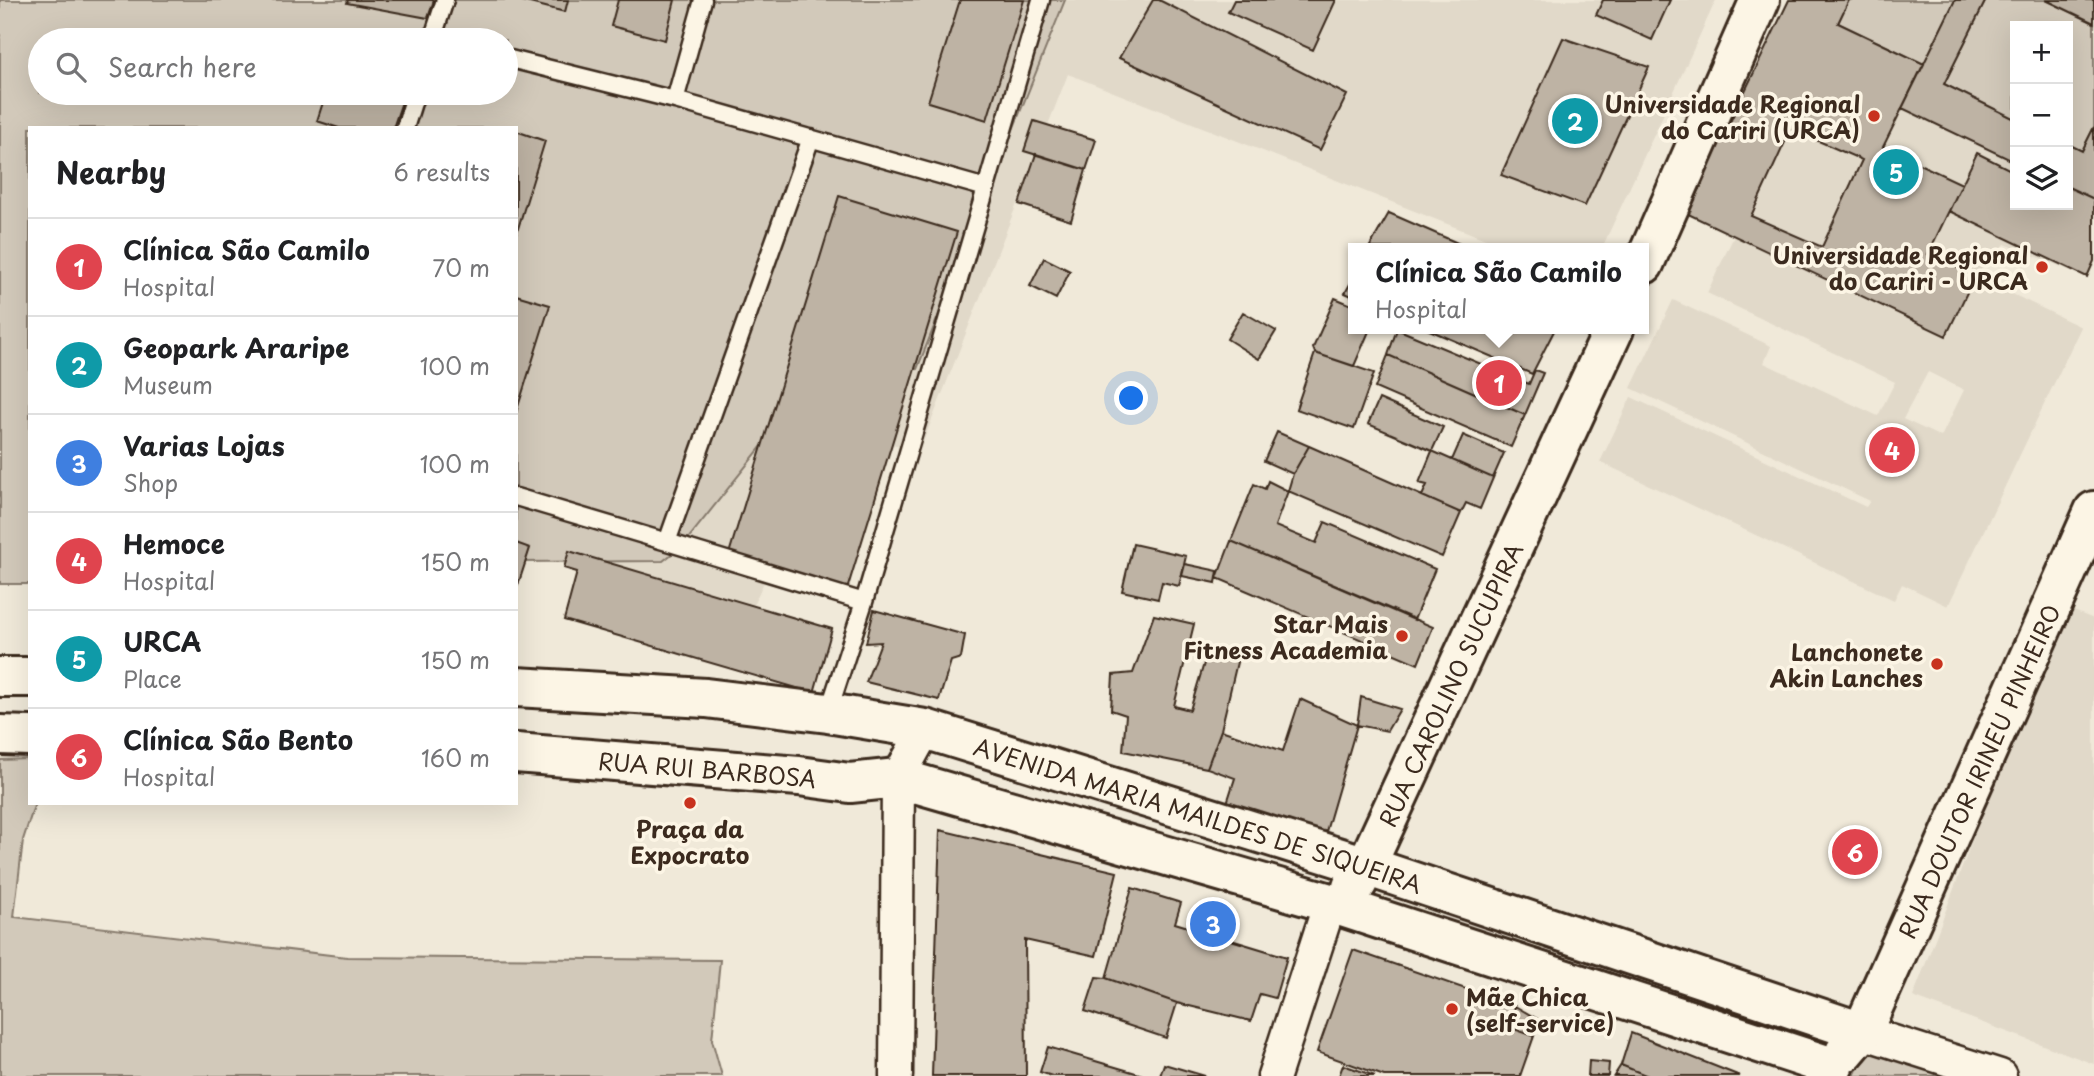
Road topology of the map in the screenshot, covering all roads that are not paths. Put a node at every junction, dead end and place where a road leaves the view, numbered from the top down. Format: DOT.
graph roads {
  1 [pos="445,0"];
  2 [pos="703,0"];
  3 [pos="1041,0"];
  4 [pos="1760,0"];
  5 [pos="436,28"];
  6 [pos="518,61"];
  7 [pos="675,100"];
  8 [pos="412,105"];
  9 [pos="406,126"];
  10 [pos="811,138"];
  11 [pos="986,188"];
  12 [pos="1649,253"];
  13 [pos="1612,334"];
  14 [pos="518,498"];
  15 [pos="2094,511"];
  16 [pos="667,542"];
  17 [pos="864,601"];
  18 [pos="0,677"];
  19 [pos="28,677"];
  20 [pos="518,687"];
  21 [pos="828,713"];
  22 [pos="925,729"];
  23 [pos="0,735"];
  24 [pos="28,736"];
  25 [pos="518,753"];
  26 [pos="898,778"];
  27 [pos="1366,866"];
  28 [pos="1330,903"];
  29 [pos="1862,1031"];
  30 [pos="1831,1072"];
  31 [pos="896,1076"];
  32 [pos="1274,1076"];
  33 [pos="2000,1076"];
  1 -- 5 [label="lane"];
  2 -- 7 [label="lane"];
  3 -- 11 [label="lane"];
  4 -- 12 [label="main road"];
  6 -- 7 [label="lane"];
  7 -- 10 [label="lane"];
  8 -- 9 [label="lane"];
  10 -- 11 [label="lane"];
  10 -- 16 [label="lane"];
  11 -- 17 [label="lane"];
  13 -- 27 [label="main road, RUA CAROLINO SUCUPIRA"];
  14 -- 16 [label="lane"];
  15 -- 29 [label="main road, RUA DOUTOR IRINEU PINHEIRO"];
  16 -- 17 [label="lane"];
  17 -- 21 [label="lane"];
  18 -- 19 [label="main road"];
  20 -- 21 [label="main road, AVENIDA MARIA MAILDES DE SIQUEIRA"];
  21 -- 22 [label="main road, AVENIDA MARIA MAILDES DE SIQUEIRA"];
  22 -- 26 [label="street"];
  22 -- 27 [label="main road, AVENIDA MARIA MAILDES DE SIQUEIRA"];
  23 -- 24 [label="main road"];
  25 -- 26 [label="main road, RUA RUI BARBOSA"];
  26 -- 28 [label="main road, AVENIDA MARIA MAILDES DE SIQUEIRA"];
  26 -- 31 [label="street"];
  27 -- 28 [label="main road, RUA CAROLINO SUCUPIRA"];
  27 -- 29 [label="main road, AVENIDA MARIA MAILDES DE SIQUEIRA"];
  28 -- 30 [label="main road, AVENIDA MARIA MAILDES DE SIQUEIRA"];
  28 -- 32 [label="street"];
  29 -- 30 [label="main road, RUA DOUTOR IRINEU PINHEIRO"];
  29 -- 33 [label="street"];
}
